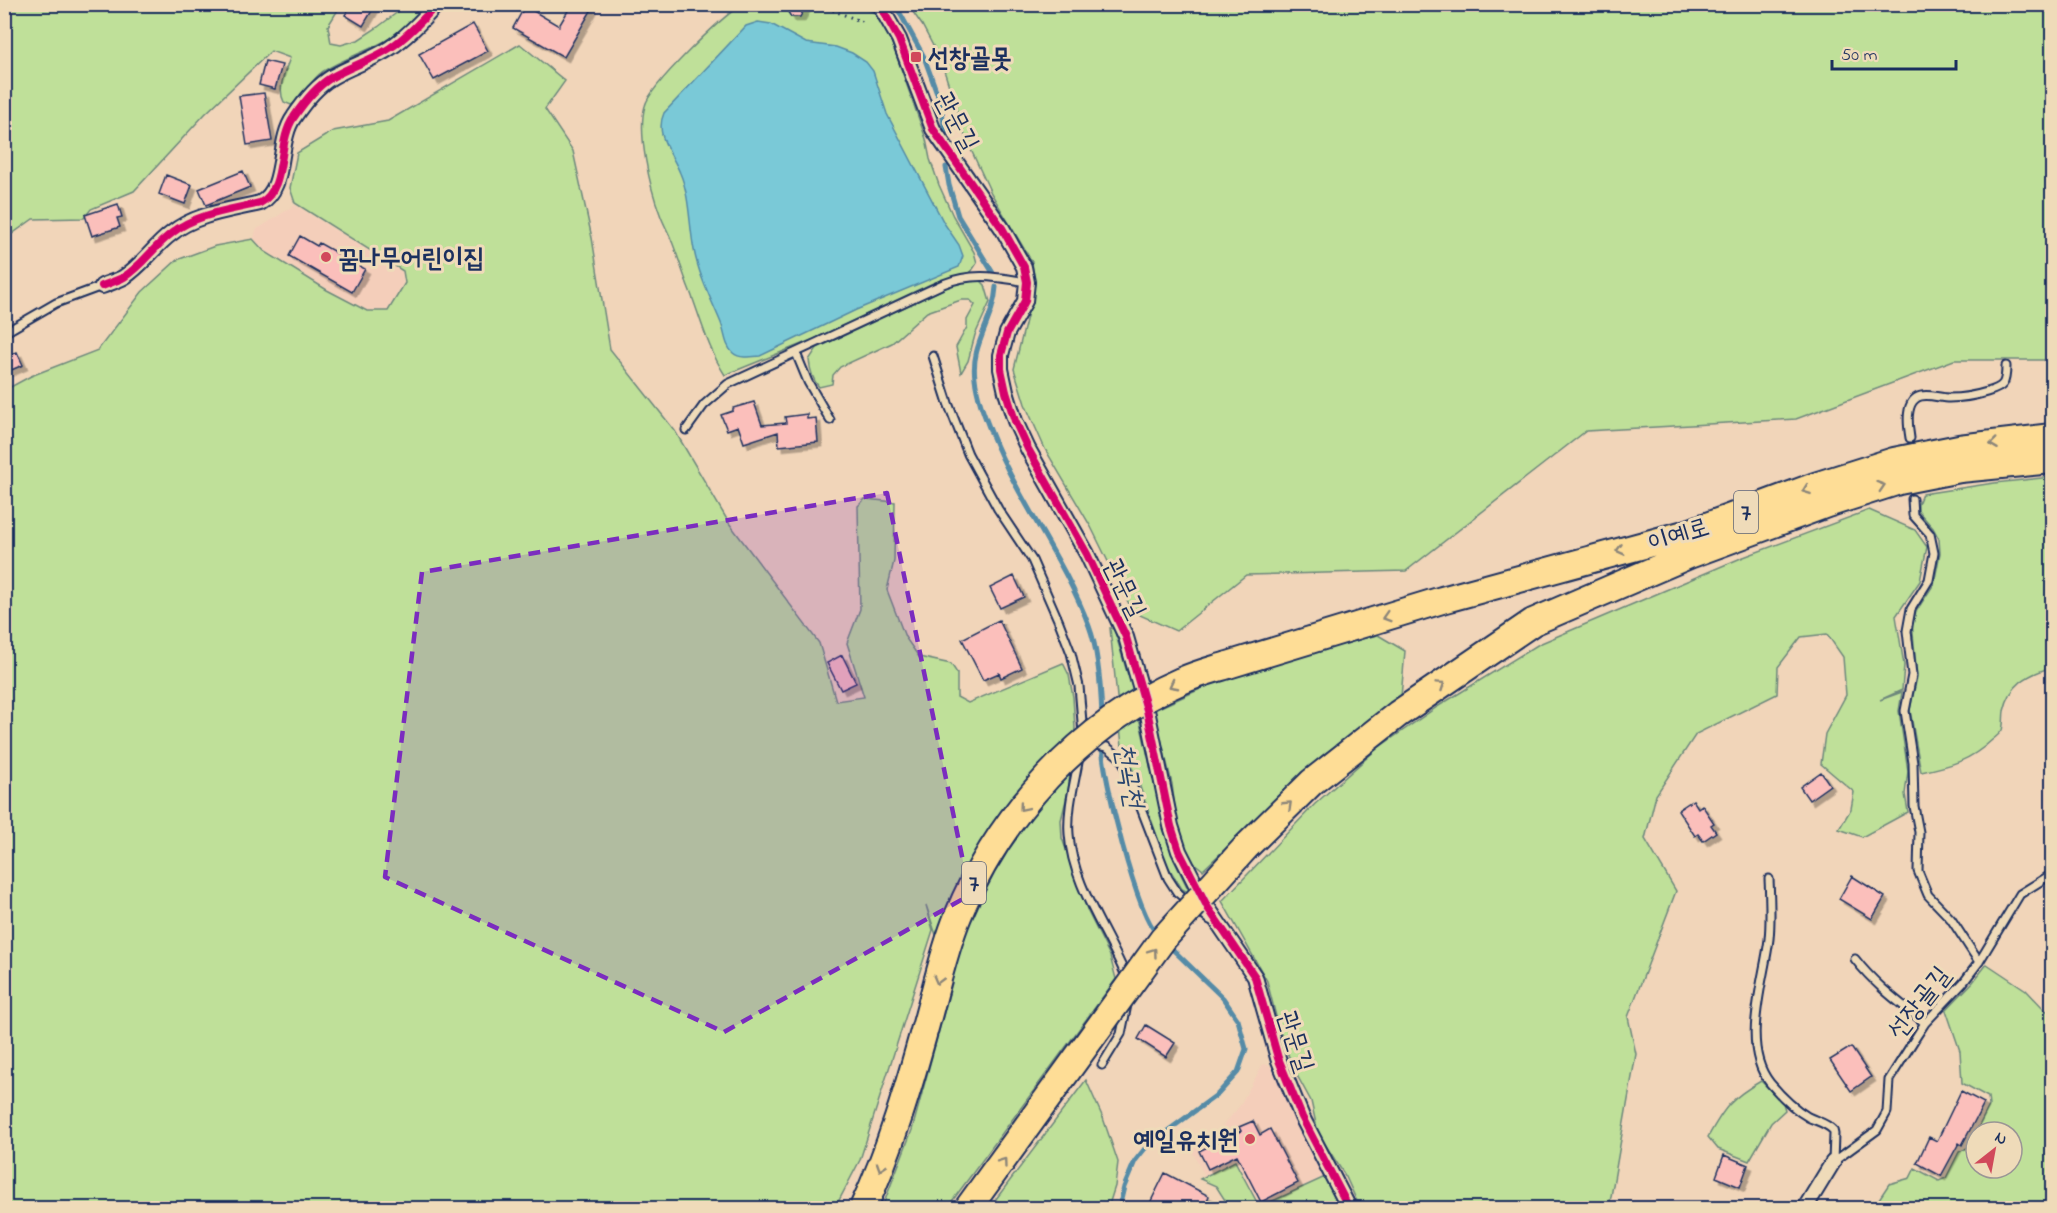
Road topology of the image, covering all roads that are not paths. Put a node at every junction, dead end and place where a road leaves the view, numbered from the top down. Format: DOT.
graph roads {
  1 [pos="437,4"];
  2 [pos="879,4"];
  3 [pos="1028,282"];
  4 [pos="102,286"];
  5 [pos="4,333"];
  6 [pos="796,353"];
  7 [pos="933,356"];
  8 [pos="2006,366"];
  9 [pos="830,420"];
  10 [pos="687,430"];
  11 [pos="2052,437"];
  12 [pos="1910,438"];
  13 [pos="2052,460"];
  14 [pos="1912,499"];
  15 [pos="1082,742"];
  16 [pos="2052,874"];
  17 [pos="1769,879"];
  18 [pos="1220,927"];
  19 [pos="1855,959"];
  20 [pos="1979,962"];
  21 [pos="1925,1023"];
  22 [pos="1102,1065"];
  23 [pos="1833,1162"];
  24 [pos="863,1209"];
  25 [pos="968,1209"];
  26 [pos="1349,1209"];
  27 [pos="1805,1209"];
  1 -- 4 [label="street"];
  2 -- 3 [label="street, 관문길"];
  3 -- 6 [label="lane"];
  3 -- 18 [label="street, 관문길"];
  4 -- 5 [label="lane"];
  6 -- 9 [label="lane"];
  6 -- 10 [label="lane"];
  7 -- 15 [label="lane"];
  8 -- 12 [label="lane"];
  11 -- 24 [label="highway, 이예로 / 7, one-way, bridge"];
  25 -- 13 [label="highway, 이예로 / 7, one-way, bridge"];
  14 -- 20 [label="lane"];
  15 -- 18 [label="lane"];
  15 -- 22 [label="lane"];
  16 -- 20 [label="lane, 선장골길"];
  17 -- 23 [label="lane, 선장골길"];
  18 -- 26 [label="street, 관문길"];
  19 -- 21 [label="lane"];
  20 -- 21 [label="lane, 선장골길"];
  21 -- 23 [label="lane, 선장골길"];
  23 -- 27 [label="street, 선장골길"];
}
